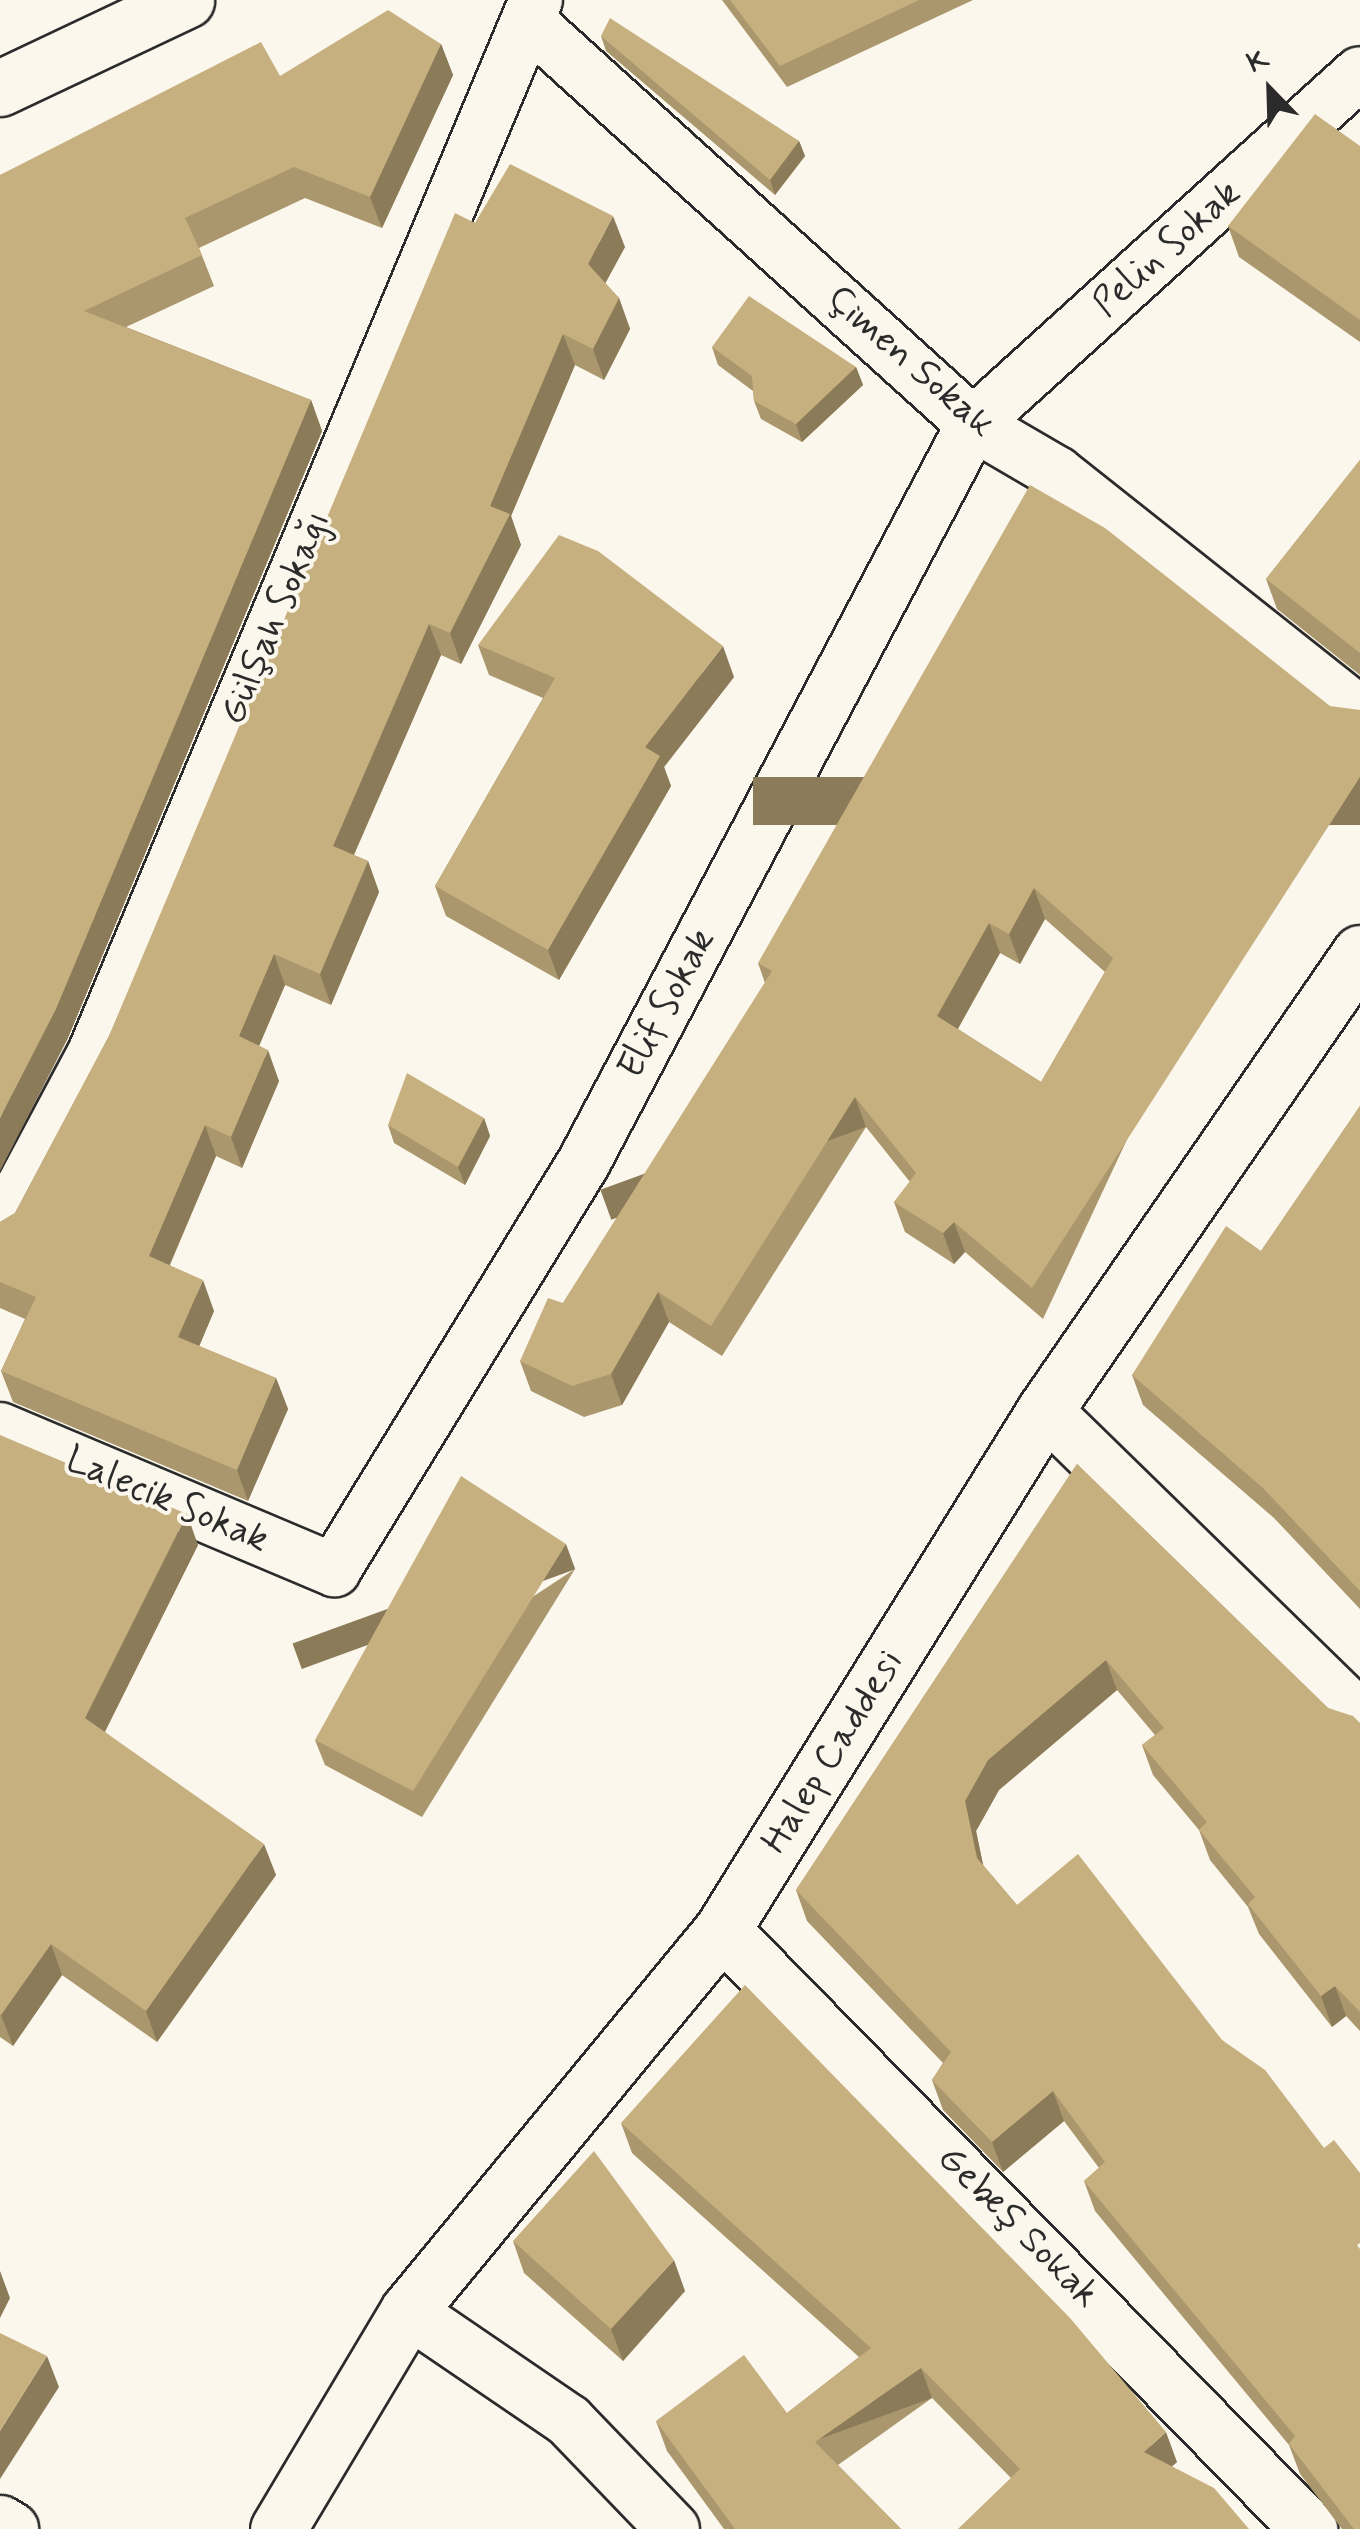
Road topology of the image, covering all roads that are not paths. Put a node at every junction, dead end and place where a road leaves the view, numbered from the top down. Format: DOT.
graph roads {
  1 [pos="104,0"];
  2 [pos="186,0"];
  3 [pos="532,10"];
  4 [pos="0,48"];
  5 [pos="1360,73"];
  6 [pos="0,88"];
  7 [pos="973,424"];
  8 [pos="1360,713"];
  9 [pos="1360,954"];
  10 [pos="0,1229"];
  11 [pos="1046,1410"];
  12 [pos="0,1428"];
  13 [pos="334,1570"];
  14 [pos="1360,1717"];
  15 [pos="722,1930"];
  16 [pos="408,2311"];
  17 [pos="0,2523"];
  18 [pos="10,2529"];
  19 [pos="278,2529"];
  20 [pos="673,2529"];
  21 [pos="1309,2529"];
  1 -- 4 [label="street"];
  2 -- 6 [label="street"];
  3 -- 7 [label="street, Çimen Sokak"];
  3 -- 10 [label="street, Gülşah Sokağı"];
  5 -- 7 [label="street, Pelin Sokak"];
  7 -- 8 [label="street, Çimen Sokak"];
  7 -- 13 [label="street, Elif Sokak"];
  9 -- 11 [label="street, Halep Caddesi"];
  11 -- 14 [label="street"];
  11 -- 15 [label="street, Halep Caddesi"];
  12 -- 13 [label="street, Lalecik Sokak"];
  15 -- 16 [label="street, Halep Caddesi"];
  15 -- 21 [label="street, Gebeş Sokak"];
  16 -- 19 [label="street, Halep Caddesi"];
  16 -- 20 [label="street"];
  17 -- 18 [label="street"];
}
